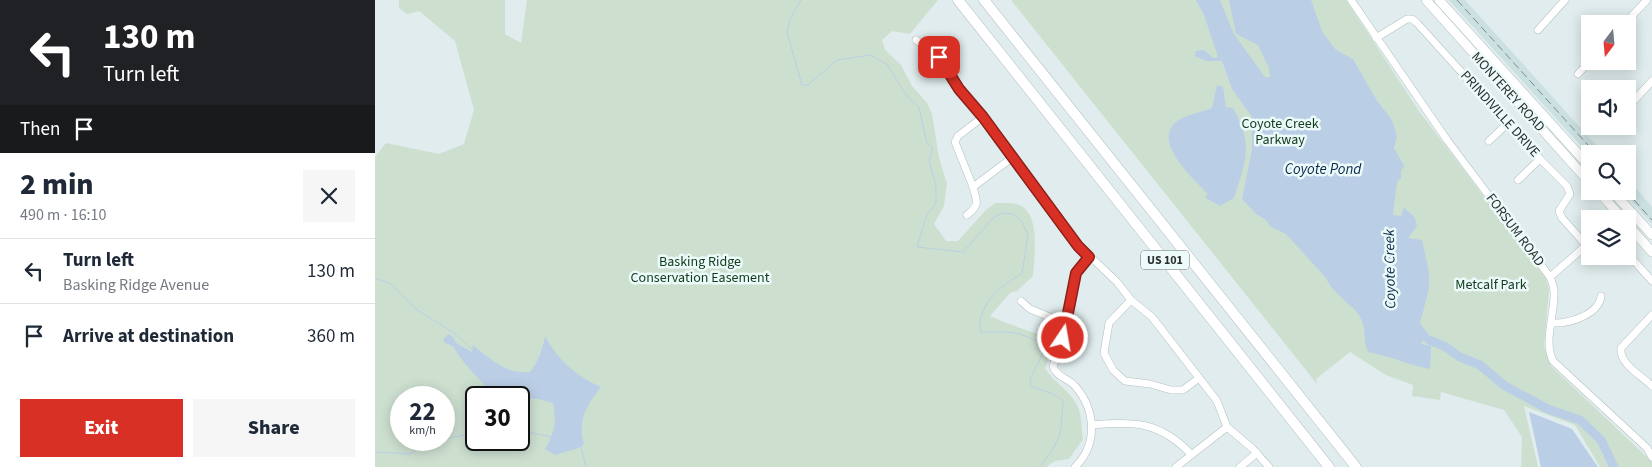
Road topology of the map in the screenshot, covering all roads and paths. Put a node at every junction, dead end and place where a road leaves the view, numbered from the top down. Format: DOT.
graph roads {
  1 [pos="958,0"];
  2 [pos="984,0"];
  3 [pos="1352,0"];
  4 [pos="1426,0"];
  5 [pos="1439,0"];
  6 [pos="1565,0"];
  7 [pos="1647,0"];
  8 [pos="1652,5"];
  9 [pos="1633,15"];
  10 [pos="1538,30"];
  11 [pos="1376,38"];
  12 [pos="916,40"];
  13 [pos="1582,70"];
  14 [pos="1578,74"];
  15 [pos="1652,81"];
  16 [pos="1636,98"];
  17 [pos="983,117"];
  18 [pos="1508,123"];
  19 [pos="1489,141"];
  20 [pos="1013,157"];
  21 [pos="1581,157"];
  22 [pos="1540,160"];
  23 [pos="1581,173"];
  24 [pos="1518,180"];
  25 [pos="973,187"];
  26 [pos="1606,200"];
  27 [pos="1620,200"];
  28 [pos="1615,210"];
  29 [pos="967,215"];
  30 [pos="1636,234"];
  31 [pos="1652,235"];
  32 [pos="1581,236"];
  33 [pos="1581,249"];
  34 [pos="1652,252"];
  35 [pos="1089,257"];
  36 [pos="1636,263"];
  37 [pos="1551,277"];
  38 [pos="1652,281"];
  39 [pos="1601,296"];
  40 [pos="1131,300"];
  41 [pos="1021,301"];
  42 [pos="1652,315"];
  43 [pos="1551,323"];
  44 [pos="1067,324"];
  45 [pos="1199,378"];
  46 [pos="1651,384"];
  47 [pos="1093,425"];
  48 [pos="1227,427"];
  49 [pos="1649,446"];
  50 [pos="1257,453"];
  51 [pos="1191,454"];
  52 [pos="1652,457"];
  53 [pos="1075,467"];
  54 [pos="1176,467"];
  55 [pos="1240,467"];
  56 [pos="1269,467"];
  57 [pos="1329,467"];
  58 [pos="1355,467"];
  1 -- 57 [label="highway, US 101"];
  2 -- 58 [label="highway, US 101"];
  3 -- 11 [label="street, FORSUM ROAD"];
  4 -- 23 [label="main road, MONTEREY ROAD"];
  5 -- 21 [label="main road, MONTEREY ROAD"];
  6 -- 10 [label="street"];
  7 -- 8 [label="street"];
  7 -- 9 [label="street"];
  11 -- 18 [label="street, PRINDIVILLE DRIVE"];
  11 -- 37 [label="street, FORSUM ROAD"];
  12 -- 17 [label="street"];
  13 -- 14 [label="street"];
  15 -- 16 [label="street"];
  17 -- 20 [label="street"];
  17 -- 25 [label="street"];
  18 -- 19 [label="street"];
  18 -- 22 [label="street, PRINDIVILLE DRIVE"];
  20 -- 25 [label="street"];
  20 -- 35 [label="street"];
  22 -- 24 [label="street"];
  22 -- 32 [label="street, PRINDIVILLE DRIVE"];
  25 -- 29 [label="street"];
  26 -- 28 [label="main road"];
  27 -- 31 [label="main road"];
  30 -- 34 [label="main road"];
  33 -- 37 [label="street"];
  35 -- 40 [label="street"];
  35 -- 44 [label="street"];
  36 -- 38 [label="street"];
  37 -- 43 [label="street, FORSUM ROAD"];
  39 -- 43 [label="street"];
  40 -- 45 [label="street"];
  40 -- 45 [label="street"];
  41 -- 44 [label="street"];
  42 -- 46 [label="street"];
  43 -- 49 [label="street, FORSUM ROAD"];
  44 -- 47 [label="street"];
  45 -- 48 [label="street"];
  47 -- 51 [label="street"];
  47 -- 53 [label="street"];
  48 -- 50 [label="street"];
  48 -- 51 [label="street"];
  49 -- 52 [label="street, FORSUM ROAD"];
  50 -- 55 [label="street"];
  50 -- 56 [label="street"];
  51 -- 54 [label="street"];
}
